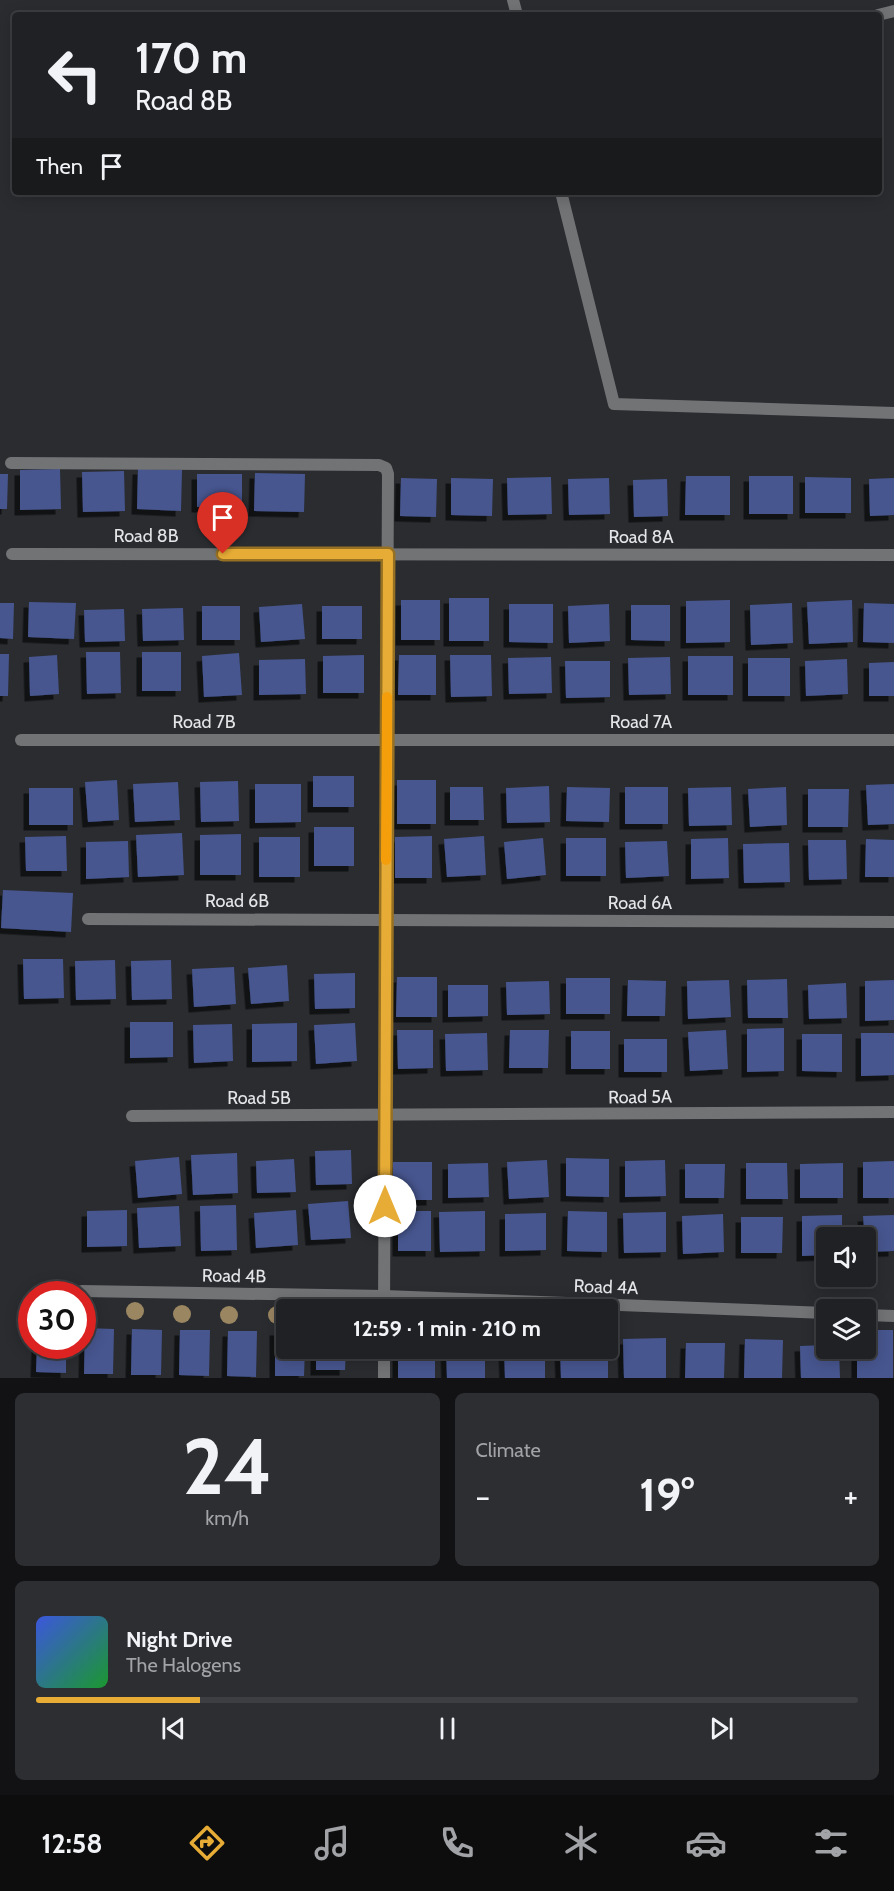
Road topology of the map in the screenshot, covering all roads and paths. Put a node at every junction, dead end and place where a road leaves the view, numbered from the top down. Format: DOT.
graph roads {
  1 [pos="562,195"];
  2 [pos="894,413"];
  3 [pos="11,463"];
  4 [pos="12,554"];
  5 [pos="388,554"];
  6 [pos="894,555"];
  7 [pos="21,740"];
  8 [pos="894,740"];
  9 [pos="387,741"];
  10 [pos="88,919"];
  11 [pos="386,920"];
  12 [pos="894,922"];
  13 [pos="894,1112"];
  14 [pos="132,1116"];
  15 [pos="386,1117"];
  16 [pos="96,1291"];
  17 [pos="384,1296"];
  18 [pos="816,1313"];
  19 [pos="876,1315"];
  20 [pos="894,1316"];
  21 [pos="384,1359"];
  22 [pos="384,1378"];
  1 -- 2 [label="street"];
  3 -- 5 [label="street"];
  4 -- 5 [label="street, Road 8B"];
  5 -- 6 [label="street, Road 8A"];
  5 -- 9 [label="street"];
  7 -- 9 [label="street, Road 7B"];
  8 -- 9 [label="street, Road 7A"];
  9 -- 11 [label="street"];
  10 -- 11 [label="street, Road 6B"];
  11 -- 12 [label="street, Road 6A"];
  11 -- 15 [label="street"];
  13 -- 15 [label="street, Road 5A"];
  14 -- 15 [label="street, Road 5B"];
  15 -- 17 [label="street"];
  16 -- 17 [label="street, Road 4B"];
  17 -- 18 [label="street, Road 4A"];
  19 -- 20 [label="street"];
  21 -- 22 [label="street"];
}
